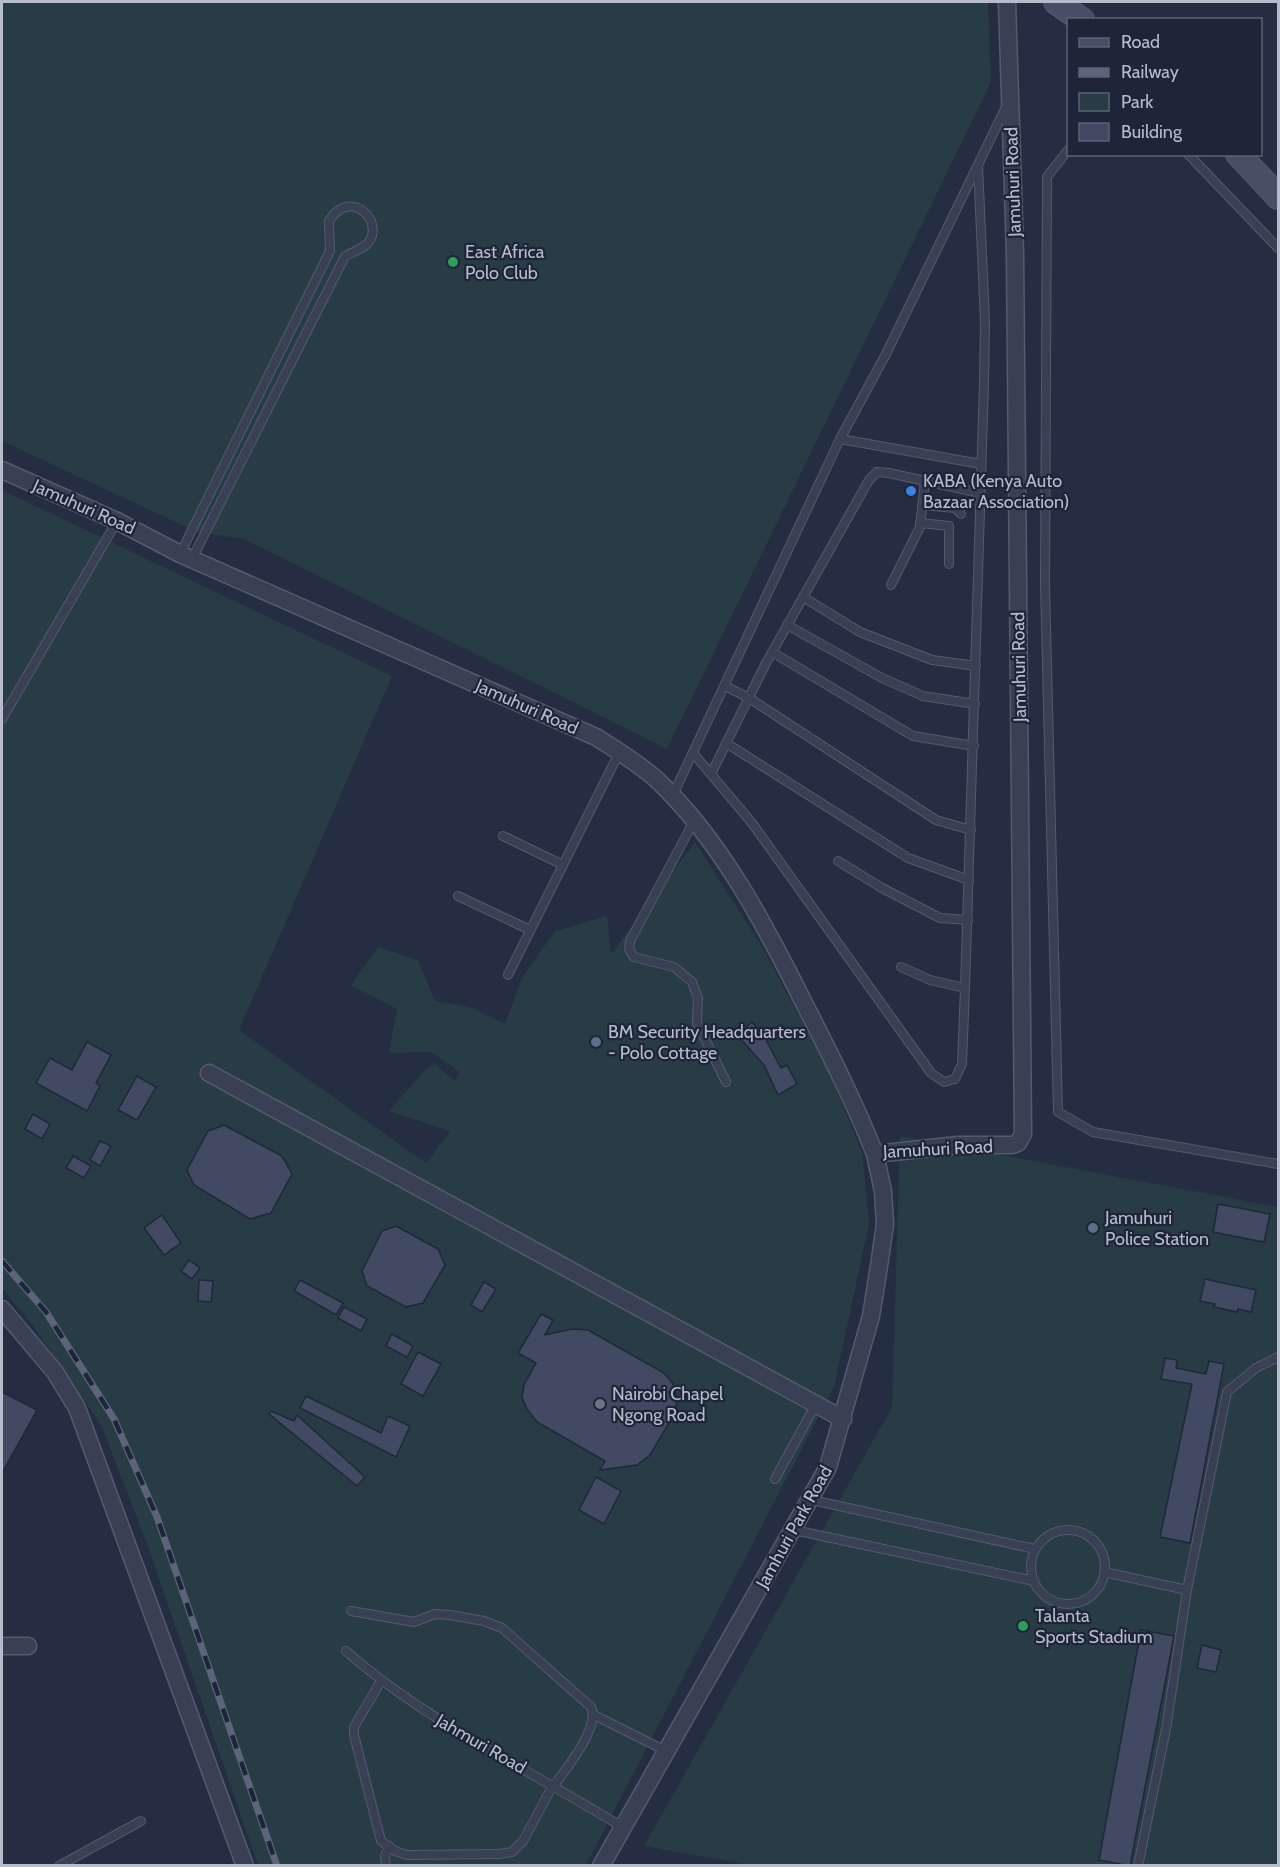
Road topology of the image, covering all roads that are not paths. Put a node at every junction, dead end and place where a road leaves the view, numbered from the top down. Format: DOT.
graph roads {
  1 [pos="1007,2"];
  2 [pos="1056,2"];
  3 [pos="1079,18"];
  4 [pos="1011,99"];
  5 [pos="1067,151"];
  6 [pos="1190,156"];
  7 [pos="1240,156"];
  8 [pos="978,165"];
  9 [pos="1278,197"];
  10 [pos="1278,248"];
  11 [pos="840,439"];
  12 [pos="981,464"];
  13 [pos="2,470"];
  14 [pos="924,481"];
  15 [pos="980,493"];
  16 [pos="922,505"];
  17 [pos="961,514"];
  18 [pos="117,521"];
  19 [pos="920,523"];
  20 [pos="186,556"];
  21 [pos="949,564"];
  22 [pos="891,585"];
  23 [pos="802,597"];
  24 [pos="787,625"];
  25 [pos="772,652"];
  26 [pos="976,666"];
  27 [pos="724,686"];
  28 [pos="749,698"];
  29 [pos="975,704"];
  30 [pos="2,719"];
  31 [pos="726,743"];
  32 [pos="974,746"];
  33 [pos="619,753"];
  34 [pos="693,753"];
  35 [pos="711,774"];
  36 [pos="672,797"];
  37 [pos="694,821"];
  38 [pos="971,830"];
  39 [pos="503,836"];
  40 [pos="838,861"];
  41 [pos="563,865"];
  42 [pos="969,880"];
  43 [pos="458,896"];
  44 [pos="968,920"];
  45 [pos="530,930"];
  46 [pos="901,967"];
  47 [pos="508,975"];
  48 [pos="965,988"];
  49 [pos="209,1073"];
  50 [pos="726,1082"];
  51 [pos="875,1154"];
  52 [pos="1278,1164"];
  53 [pos="2,1309"];
  54 [pos="1278,1357"];
  55 [pos="816,1404"];
  56 [pos="843,1419"];
  57 [pos="775,1479"];
  58 [pos="812,1500"];
  59 [pos="794,1530"];
  60 [pos="1035,1549"];
  61 [pos="1104,1572"];
  62 [pos="1034,1581"];
  63 [pos="1187,1590"];
  64 [pos="351,1611"];
  65 [pos="2,1646"];
  66 [pos="28,1646"];
  67 [pos="346,1651"];
  68 [pos="381,1681"];
  69 [pos="594,1715"];
  70 [pos="666,1751"];
  71 [pos="554,1785"];
  72 [pos="141,1821"];
  73 [pos="622,1827"];
  74 [pos="389,1846"];
  75 [pos="59,1866"];
  76 [pos="245,1866"];
  77 [pos="386,1866"];
  78 [pos="601,1866"];
  79 [pos="1138,1866"];
  1 -- 4 [label="street, Jamuhuri Road"];
  2 -- 3 [label="street"];
  4 -- 8 [label="lane"];
  4 -- 51 [label="street, Jamuhuri Road"];
  5 -- 52 [label="lane"];
  6 -- 10 [label="lane"];
  7 -- 9 [label="street"];
  8 -- 11 [label="lane"];
  8 -- 12 [label="lane"];
  11 -- 12 [label="lane"];
  11 -- 27 [label="lane"];
  12 -- 15 [label="lane"];
  13 -- 18 [label="street, Jamuhuri Road"];
  14 -- 15 [label="lane"];
  14 -- 16 [label="lane"];
  14 -- 23 [label="lane"];
  15 -- 26 [label="lane"];
  16 -- 17 [label="lane"];
  16 -- 19 [label="lane"];
  18 -- 20 [label="street, Jamuhuri Road"];
  18 -- 30 [label="lane"];
  19 -- 21 [label="lane"];
  19 -- 22 [label="lane"];
  20 -- 20 [label="lane"];
  20 -- 33 [label="street, Jamuhuri Road"];
  23 -- 24 [label="lane"];
  23 -- 26 [label="lane"];
  24 -- 25 [label="lane"];
  24 -- 29 [label="lane"];
  25 -- 28 [label="lane"];
  25 -- 32 [label="lane"];
  26 -- 29 [label="lane"];
  27 -- 28 [label="lane"];
  27 -- 34 [label="lane"];
  28 -- 31 [label="lane"];
  28 -- 38 [label="lane"];
  29 -- 32 [label="lane"];
  31 -- 35 [label="lane"];
  31 -- 42 [label="lane"];
  32 -- 38 [label="lane"];
  33 -- 36 [label="street, Jamuhuri Road"];
  33 -- 41 [label="lane"];
  34 -- 35 [label="lane"];
  34 -- 36 [label="lane"];
  35 -- 48 [label="lane"];
  36 -- 37 [label="street, Jamuhuri Road"];
  37 -- 50 [label="lane"];
  37 -- 51 [label="street, Jamuhuri Road"];
  38 -- 42 [label="lane"];
  39 -- 41 [label="lane"];
  40 -- 44 [label="lane"];
  41 -- 45 [label="lane"];
  42 -- 44 [label="lane"];
  43 -- 45 [label="lane"];
  44 -- 48 [label="lane"];
  45 -- 47 [label="lane"];
  46 -- 48 [label="lane"];
  49 -- 55 [label="street"];
  51 -- 56 [label="street, Jamhuri Park Road"];
  53 -- 76 [label="street"];
  54 -- 63 [label="lane"];
  55 -- 56 [label="street"];
  55 -- 57 [label="lane"];
  56 -- 58 [label="street, Jamhuri Park Road"];
  58 -- 59 [label="street, Jamhuri Park Road"];
  58 -- 60 [label="lane"];
  59 -- 62 [label="lane"];
  59 -- 70 [label="street, Jamhuri Park Road"];
  60 -- 61 [label="lane"];
  60 -- 62 [label="lane"];
  61 -- 62 [label="lane"];
  61 -- 63 [label="lane"];
  63 -- 79 [label="lane"];
  64 -- 69 [label="lane"];
  65 -- 66 [label="street"];
  67 -- 68 [label="lane, Jahmuri Road"];
  68 -- 71 [label="lane, Jahmuri Road"];
  68 -- 74 [label="lane"];
  69 -- 70 [label="lane"];
  69 -- 71 [label="lane"];
  70 -- 73 [label="street, Jamhuri Park Road"];
  71 -- 73 [label="lane, Jahmuri Road"];
  71 -- 74 [label="lane"];
  72 -- 75 [label="lane"];
  73 -- 78 [label="street, Jamhuri Park Road"];
  74 -- 77 [label="lane"];
}
